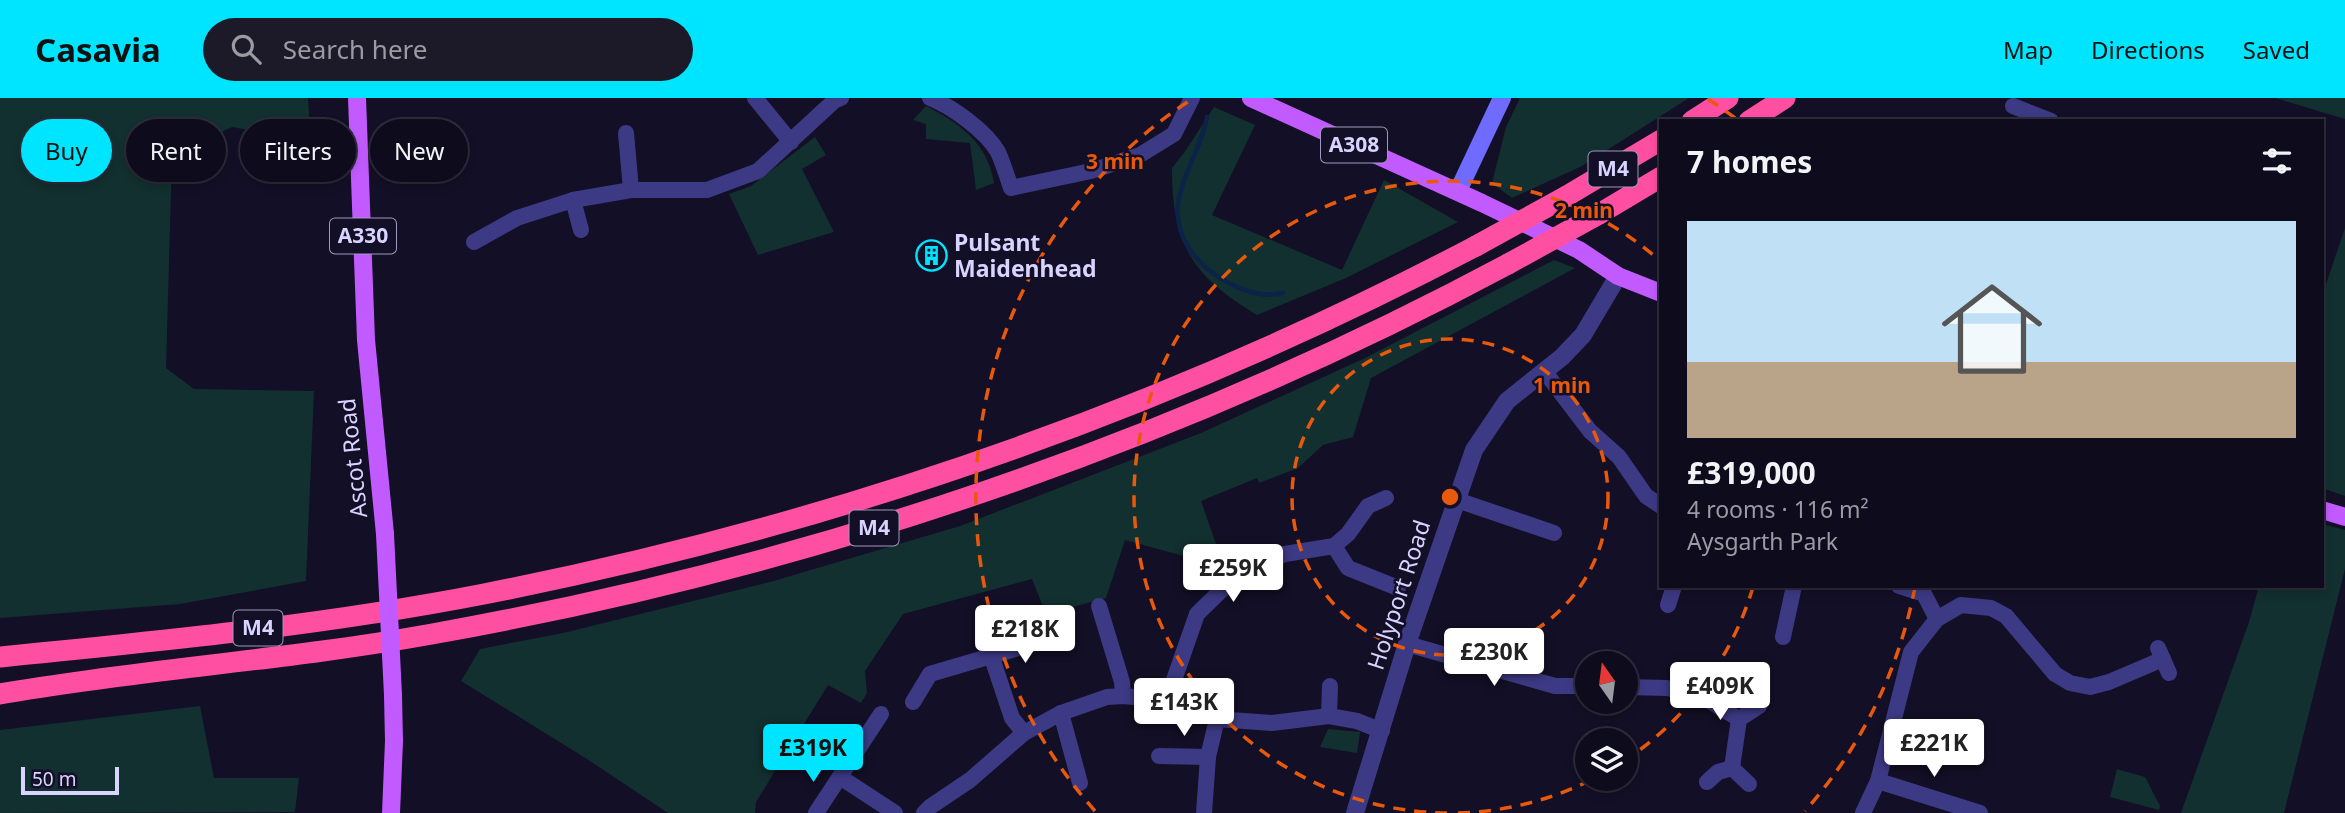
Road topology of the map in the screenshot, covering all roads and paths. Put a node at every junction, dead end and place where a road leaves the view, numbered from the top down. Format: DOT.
graph roads {
  1 [pos="357,98"];
  2 [pos="755,98"];
  3 [pos="841,98"];
  4 [pos="930,98"];
  5 [pos="1192,98"];
  6 [pos="1251,98"];
  7 [pos="1728,98"];
  8 [pos="1785,98"];
  9 [pos="1499,99"];
  10 [pos="947,101"];
  11 [pos="2014,106"];
  12 [pos="2044,112"];
  13 [pos="1695,119"];
  14 [pos="1752,119"];
  15 [pos="626,134"];
  16 [pos="1659,141"];
  17 [pos="791,142"];
  18 [pos="1659,178"];
  19 [pos="631,190"];
  20 [pos="1458,191"];
  21 [pos="573,200"];
  22 [pos="581,230"];
  23 [pos="481,232"];
  24 [pos="1618,276"];
  25 [pos="1659,292"];
  26 [pos="1545,372"];
  27 [pos="1386,498"];
  28 [pos="1457,500"];
  29 [pos="1659,505"];
  30 [pos="2324,511"];
  31 [pos="1552,514"];
  32 [pos="2345,517"];
  33 [pos="1334,545"];
  34 [pos="1398,588"];
  35 [pos="1673,588"];
  36 [pos="1794,588"];
  37 [pos="1905,588"];
  38 [pos="1668,605"];
  39 [pos="1099,606"];
  40 [pos="1937,619"];
  41 [pos="1783,637"];
  42 [pos="1049,639"];
  43 [pos="155,641"];
  44 [pos="1407,644"];
  45 [pos="991,655"];
  46 [pos="0,657"];
  47 [pos="2164,660"];
  48 [pos="0,666"];
  49 [pos="1330,686"];
  50 [pos="1575,687"];
  51 [pos="1638,687"];
  52 [pos="0,694"];
  53 [pos="1123,696"];
  54 [pos="1167,700"];
  55 [pos="913,702"];
  56 [pos="1759,706"];
  57 [pos="1061,713"];
  58 [pos="881,715"];
  59 [pos="1329,716"];
  60 [pos="1217,719"];
  61 [pos="1739,719"];
  62 [pos="1382,731"];
  63 [pos="1024,733"];
  64 [pos="1159,756"];
  65 [pos="1208,757"];
  66 [pos="1732,768"];
  67 [pos="840,777"];
  68 [pos="1878,781"];
  69 [pos="1707,782"];
  70 [pos="1080,783"];
  71 [pos="1749,784"];
  72 [pos="391,813"];
  73 [pos="816,813"];
  74 [pos="895,813"];
  75 [pos="924,813"];
  76 [pos="1204,813"];
  77 [pos="1355,813"];
  78 [pos="1863,813"];
  79 [pos="1980,813"];
  1 -- 72 [label="main road, Ascot Road / A330, bridge"];
  2 -- 17 [label="street"];
  3 -- 17 [label="street"];
  4 -- 10 [label="street"];
  5 -- 10 [label="street"];
  6 -- 20 [label="main road, A308"];
  7 -- 13 [label="highway"];
  8 -- 14 [label="highway"];
  9 -- 20 [label="main road"];
  11 -- 12 [label="street"];
  15 -- 19 [label="street"];
  16 -- 43 [label="highway, M4, bridge"];
  17 -- 19 [label="street"];
  18 -- 52 [label="highway, M4, bridge"];
  19 -- 21 [label="street"];
  20 -- 24 [label="main road, A308"];
  21 -- 22 [label="street"];
  21 -- 23 [label="street"];
  24 -- 25 [label="main road, A308"];
  24 -- 26 [label="street, Holyport Road"];
  26 -- 28 [label="street, Holyport Road"];
  26 -- 29 [label="street"];
  27 -- 33 [label="street"];
  28 -- 31 [label="street"];
  28 -- 44 [label="street, Holyport Road"];
  30 -- 32 [label="main road"];
  33 -- 34 [label="street"];
  33 -- 54 [label="street"];
  35 -- 38 [label="street"];
  36 -- 41 [label="street"];
  37 -- 40 [label="street"];
  39 -- 53 [label="street"];
  40 -- 47 [label="street"];
  40 -- 68 [label="street"];
  42 -- 45 [label="street"];
  43 -- 46 [label="highway, M4"];
  43 -- 48 [label="highway, M4"];
  44 -- 50 [label="street"];
  44 -- 62 [label="street, Holyport Road"];
  45 -- 55 [label="street"];
  45 -- 63 [label="street"];
  49 -- 59 [label="street"];
  51 -- 61 [label="street"];
  53 -- 54 [label="street"];
  53 -- 57 [label="street"];
  54 -- 60 [label="street"];
  56 -- 61 [label="street"];
  57 -- 63 [label="street"];
  57 -- 70 [label="street"];
  58 -- 67 [label="street"];
  59 -- 60 [label="street"];
  59 -- 62 [label="street"];
  60 -- 65 [label="street"];
  61 -- 66 [label="street"];
  62 -- 77 [label="street, Holyport Road"];
  63 -- 75 [label="street"];
  64 -- 65 [label="street"];
  65 -- 76 [label="street"];
  66 -- 69 [label="street"];
  66 -- 71 [label="street"];
  67 -- 73 [label="street"];
  67 -- 74 [label="street"];
  68 -- 78 [label="street"];
  68 -- 79 [label="street"];
}
